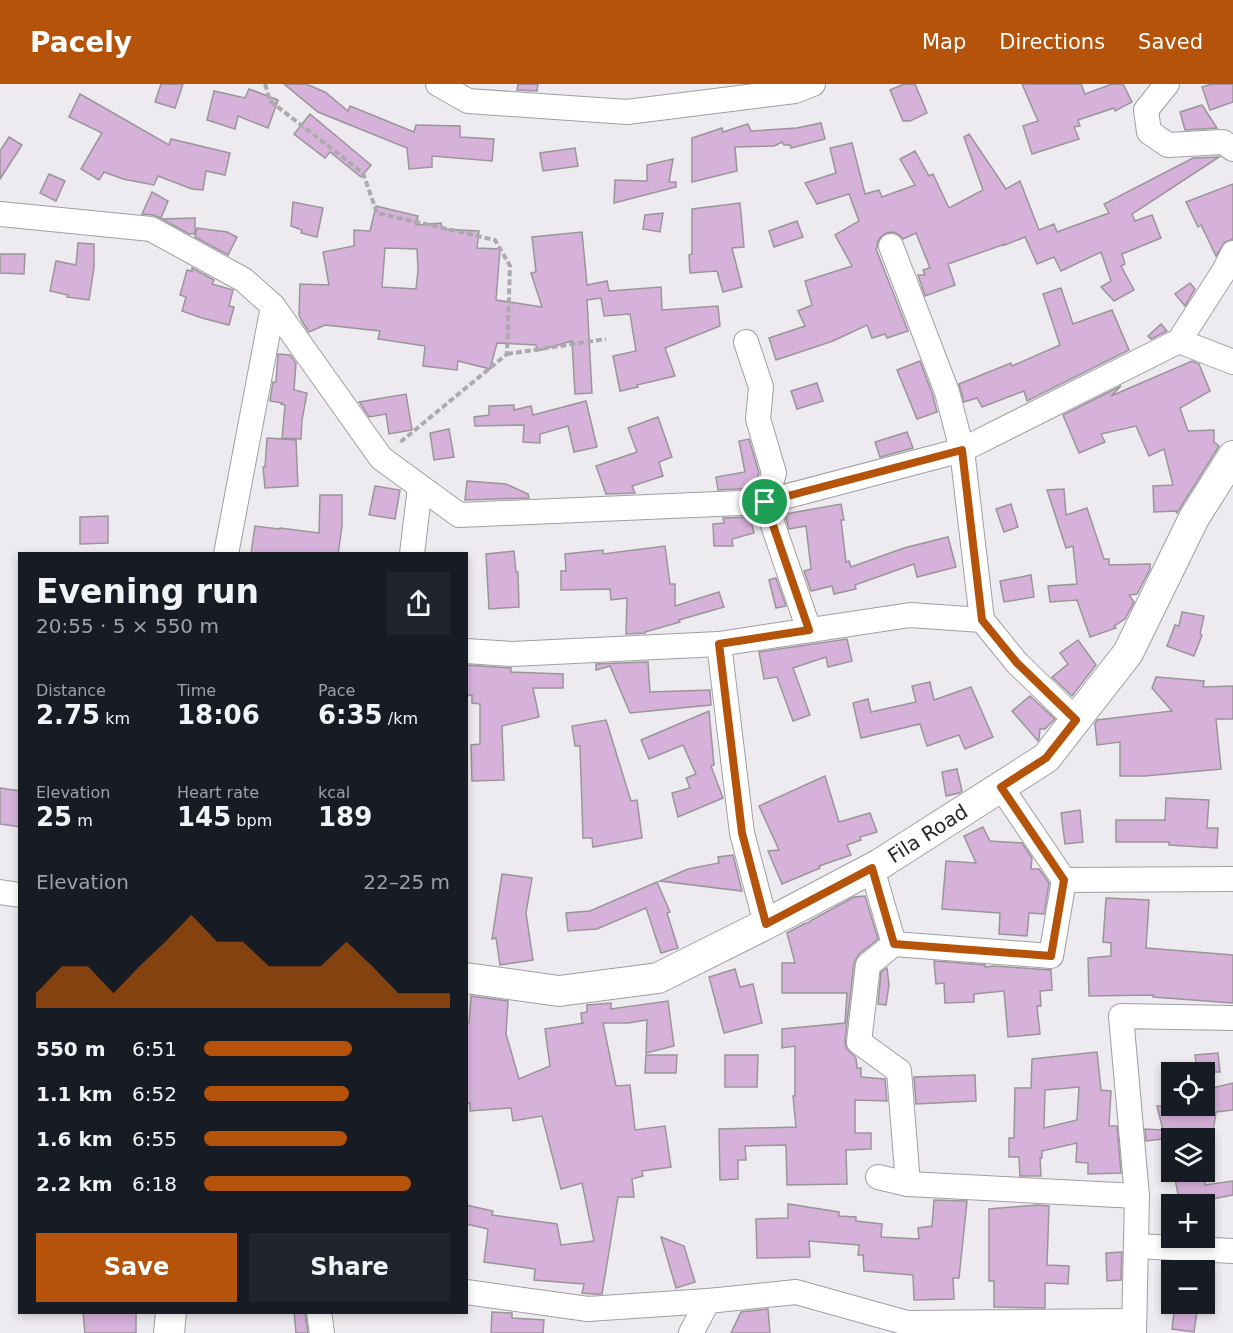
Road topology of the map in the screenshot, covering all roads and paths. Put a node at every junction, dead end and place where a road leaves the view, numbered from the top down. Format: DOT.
graph roads {
  1 [pos="265,84"];
  2 [pos="438,84"];
  3 [pos="813,84"];
  4 [pos="1167,84"];
  5 [pos="1233,149"];
  6 [pos="0,214"];
  7 [pos="891,246"];
  8 [pos="1233,253"];
  9 [pos="273,306"];
  10 [pos="606,339"];
  11 [pos="1179,341"];
  12 [pos="746,342"];
  13 [pos="507,354"];
  14 [pos="1233,362"];
  15 [pos="962,450"];
  16 [pos="1233,456"];
  17 [pos="381,458"];
  18 [pos="420,487"];
  19 [pos="765,502"];
  20 [pos="226,552"];
  21 [pos="412,552"];
  22 [pos="982,620"];
  23 [pos="809,630"];
  24 [pos="719,644"];
  25 [pos="468,651"];
  26 [pos="1076,720"];
  27 [pos="1001,787"];
  28 [pos="872,868"];
  29 [pos="1233,879"];
  30 [pos="1064,880"];
  31 [pos="0,892"];
  32 [pos="18,895"];
  33 [pos="766,924"];
  34 [pos="894,944"];
  35 [pos="468,978"];
  36 [pos="1233,1018"];
  37 [pos="878,1177"];
  38 [pos="908,1184"];
  39 [pos="1137,1196"];
  40 [pos="1136,1246"];
  41 [pos="1233,1251"];
  42 [pos="468,1292"];
  43 [pos="708,1301"];
  44 [pos="171,1314"];
  45 [pos="319,1314"];
  46 [pos="1134,1327"];
  47 [pos="169,1333"];
  48 [pos="322,1333"];
  49 [pos="691,1333"];
  1 -- 13 [label="path"];
  2 -- 3 [label="street"];
  4 -- 5 [label="street"];
  6 -- 9 [label="street"];
  7 -- 15 [label="street"];
  8 -- 11 [label="street"];
  9 -- 17 [label="street"];
  9 -- 20 [label="street"];
  10 -- 13 [label="path"];
  11 -- 14 [label="street"];
  11 -- 15 [label="street"];
  12 -- 19 [label="street"];
  13 -- 17 [label="path"];
  15 -- 19 [label="street"];
  15 -- 22 [label="street"];
  16 -- 26 [label="street, Fila Road"];
  17 -- 18 [label="street"];
  18 -- 19 [label="street"];
  18 -- 21 [label="street"];
  19 -- 23 [label="street"];
  22 -- 23 [label="street"];
  22 -- 26 [label="street"];
  23 -- 24 [label="street"];
  24 -- 25 [label="street"];
  24 -- 33 [label="street"];
  26 -- 27 [label="street, Fila Road"];
  27 -- 28 [label="street, Fila Road"];
  27 -- 30 [label="street"];
  28 -- 33 [label="street, Fila Road"];
  28 -- 34 [label="street"];
  29 -- 30 [label="street"];
  30 -- 34 [label="street"];
  31 -- 32 [label="street"];
  33 -- 35 [label="street, Fila Road"];
  34 -- 38 [label="street"];
  36 -- 39 [label="street"];
  37 -- 38 [label="street"];
  38 -- 39 [label="street"];
  39 -- 40 [label="street"];
  40 -- 41 [label="street"];
  40 -- 46 [label="street"];
  42 -- 43 [label="street"];
  43 -- 46 [label="street"];
  43 -- 49 [label="street"];
  44 -- 47 [label="street"];
  45 -- 48 [label="street"];
}
